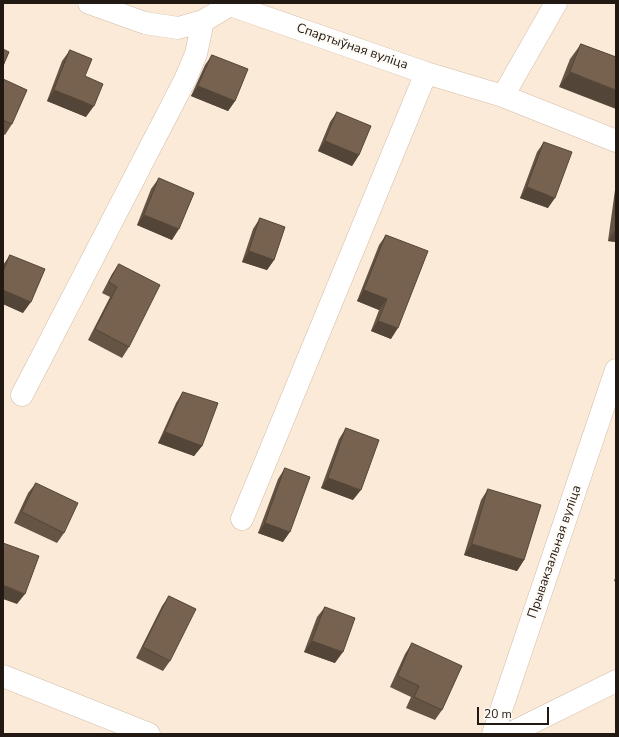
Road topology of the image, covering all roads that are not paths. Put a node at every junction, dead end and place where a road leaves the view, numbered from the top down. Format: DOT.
graph roads {
  1 [pos="89,3"];
  2 [pos="556,3"];
  3 [pos="230,4"];
  4 [pos="203,21"];
  5 [pos="426,73"];
  6 [pos="503,96"];
  7 [pos="616,141"];
  8 [pos="616,370"];
  9 [pos="22,395"];
  10 [pos="242,519"];
  11 [pos="3,676"];
  12 [pos="616,681"];
  13 [pos="149,734"];
  14 [pos="493,734"];
  15 [pos="509,734"];
  1 -- 4 [label="street, Спартыўная вуліца"];
  2 -- 6 [label="street"];
  3 -- 4 [label="street, Спартыўная вуліца"];
  3 -- 5 [label="street, Спартыўная вуліца"];
  4 -- 9 [label="street"];
  5 -- 6 [label="street, Спартыўная вуліца"];
  5 -- 10 [label="street"];
  6 -- 7 [label="street, Спартыўная вуліца"];
  8 -- 14 [label="street, Прывакзальная вуліца"];
  11 -- 13 [label="street"];
  12 -- 15 [label="street"];
}
